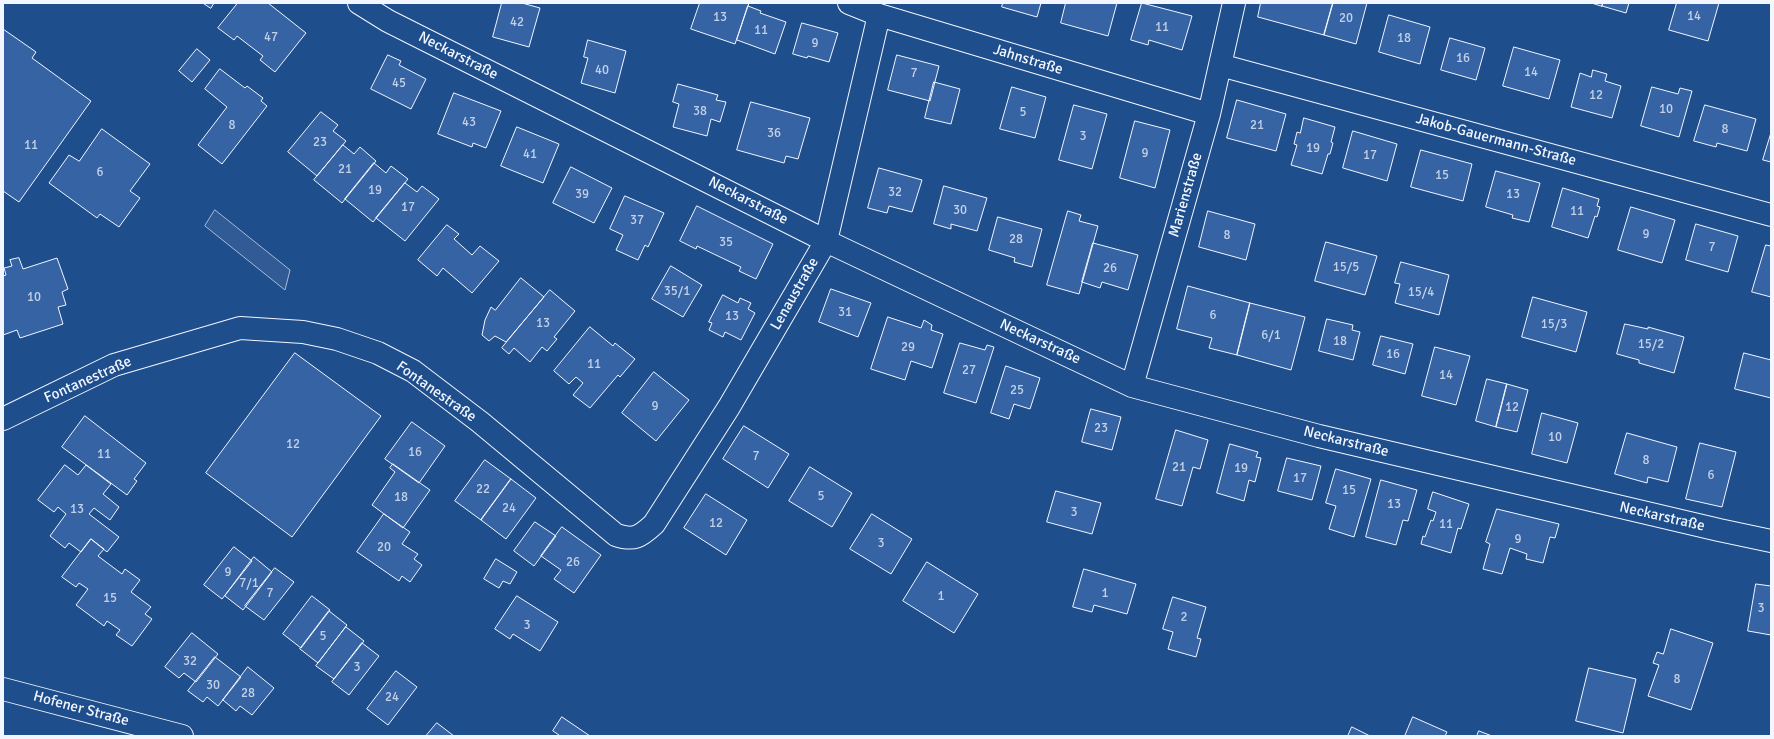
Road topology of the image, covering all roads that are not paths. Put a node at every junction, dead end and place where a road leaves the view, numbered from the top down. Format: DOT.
graph roads {
  1 [pos="360,3"];
  2 [pos="849,3"];
  3 [pos="1234,3"];
  4 [pos="390,12"];
  5 [pos="879,15"];
  6 [pos="1220,65"];
  7 [pos="1209,114"];
  8 [pos="1771,215"];
  9 [pos="826,241"];
  10 [pos="1132,386"];
  11 [pos="3,419"];
  12 [pos="635,538"];
  13 [pos="1771,541"];
  14 [pos="3,688"];
  15 [pos="182,736"];
  1 -- 4 [label="street, Neckarstraße"];
  2 -- 5 [label="street, Jahnstraße"];
  3 -- 6 [label="street, Marienstraße"];
  4 -- 9 [label="street, Neckarstraße"];
  5 -- 7 [label="street, Jahnstraße"];
  5 -- 9 [label="street, Lenaustraße"];
  6 -- 7 [label="street, Marienstraße"];
  6 -- 8 [label="street, Jakob-Gauermann-Straße"];
  7 -- 10 [label="street, Marienstraße"];
  9 -- 10 [label="street, Neckarstraße"];
  9 -- 12 [label="street, Lenaustraße"];
  10 -- 13 [label="street, Neckarstraße"];
  11 -- 12 [label="street, Fontanestraße"];
  14 -- 15 [label="street, Hofener Straße"];
}
